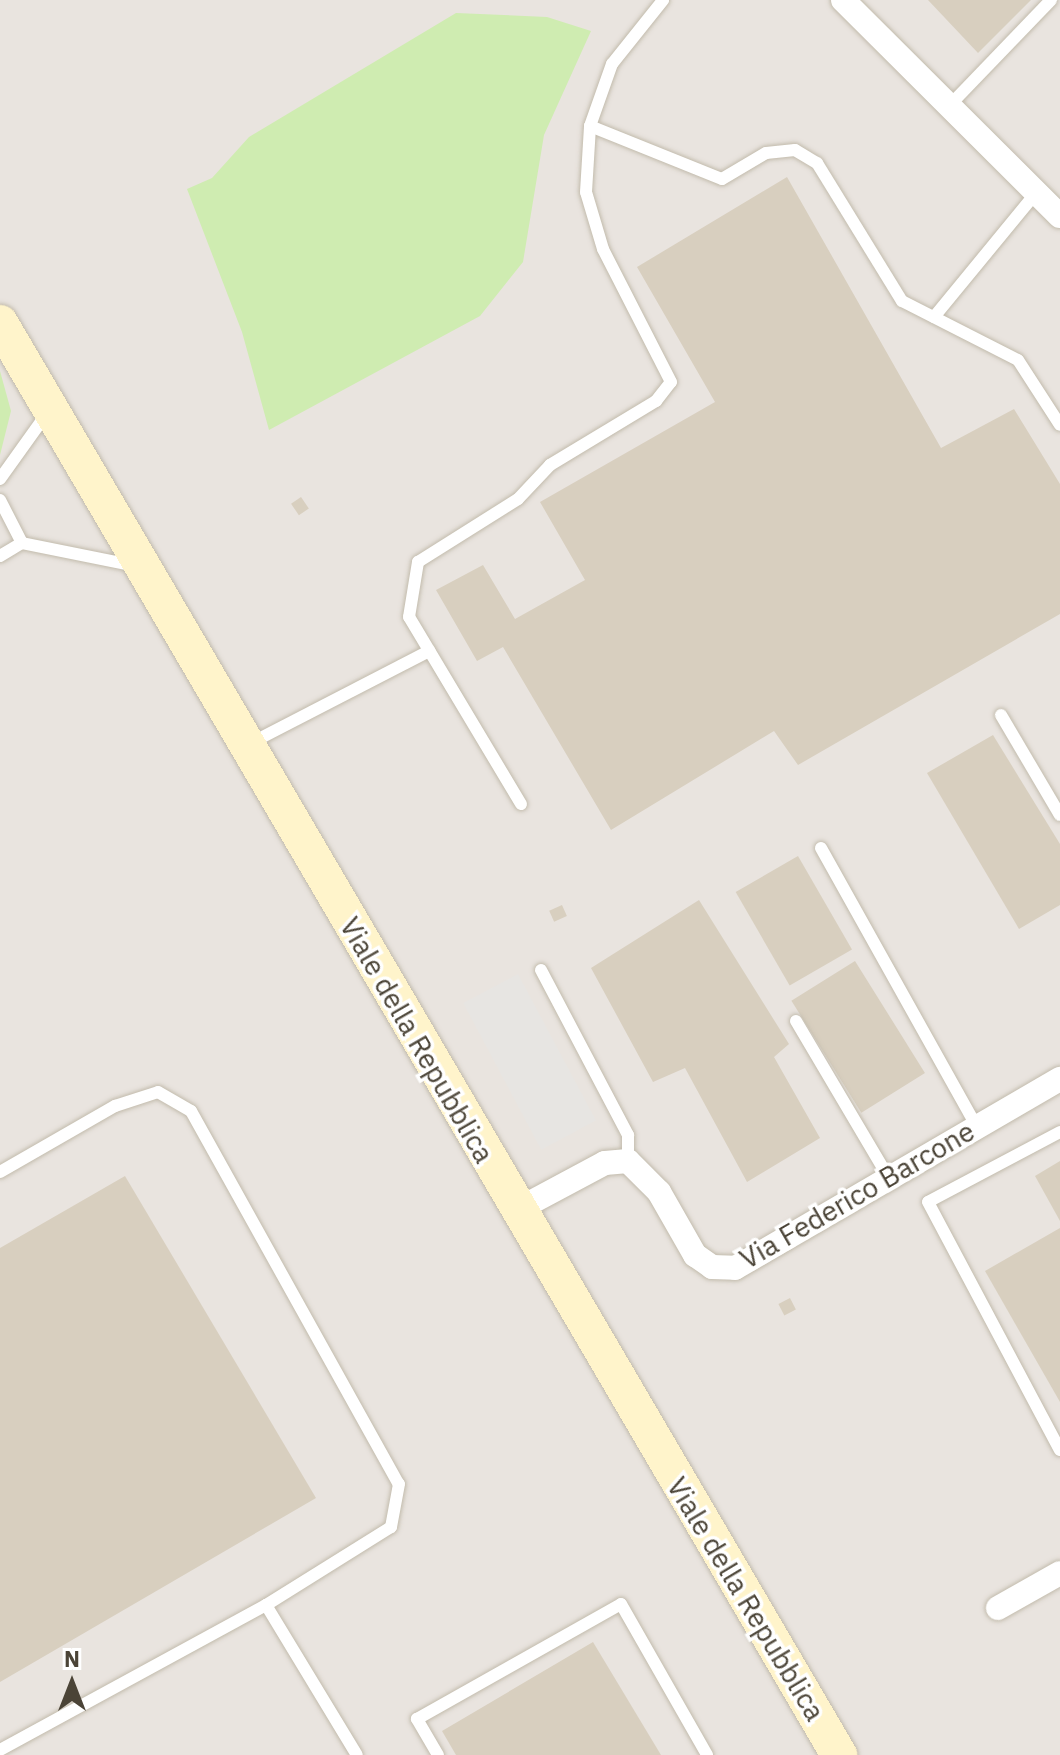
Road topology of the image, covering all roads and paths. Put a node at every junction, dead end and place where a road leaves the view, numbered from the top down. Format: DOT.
graph roads {
  1 [pos="663,0"];
  2 [pos="843,0"];
  3 [pos="1051,0"];
  4 [pos="949,106"];
  5 [pos="590,126"];
  6 [pos="1036,193"];
  7 [pos="1059,212"];
  8 [pos="934,317"];
  9 [pos="0,323"];
  10 [pos="49,410"];
  11 [pos="1060,425"];
  12 [pos="0,479"];
  13 [pos="0,500"];
  14 [pos="22,543"];
  15 [pos="0,556"];
  16 [pos="143,567"];
  17 [pos="429,651"];
  18 [pos="1001,715"];
  19 [pos="246,745"];
  20 [pos="521,804"];
  21 [pos="1060,815"];
  22 [pos="821,848"];
  23 [pos="541,970"];
  24 [pos="796,1021"];
  25 [pos="1060,1079"];
  26 [pos="977,1127"];
  27 [pos="1060,1132"];
  28 [pos="628,1161"];
  29 [pos="0,1172"];
  30 [pos="889,1178"];
  31 [pos="515,1211"];
  32 [pos="1060,1450"];
  33 [pos="1060,1573"];
  34 [pos="266,1605"];
  35 [pos="998,1608"];
  36 [pos="0,1750"];
  37 [pos="357,1755"];
  38 [pos="438,1755"];
  39 [pos="707,1755"];
  40 [pos="839,1755"];
  1 -- 5 [label="lane"];
  2 -- 4 [label="street"];
  3 -- 4 [label="lane"];
  4 -- 6 [label="street"];
  5 -- 8 [label="lane"];
  5 -- 17 [label="lane"];
  6 -- 7 [label="street"];
  6 -- 8 [label="lane"];
  8 -- 11 [label="lane"];
  9 -- 10 [label="main road, Viale della Repubblica"];
  10 -- 12 [label="lane"];
  10 -- 16 [label="main road, Viale della Repubblica"];
  13 -- 14 [label="lane"];
  14 -- 15 [label="lane"];
  14 -- 16 [label="lane"];
  16 -- 19 [label="main road, Viale della Repubblica"];
  17 -- 19 [label="lane"];
  17 -- 20 [label="lane"];
  18 -- 21 [label="lane"];
  19 -- 31 [label="main road, Viale della Repubblica"];
  22 -- 26 [label="lane"];
  23 -- 28 [label="lane"];
  24 -- 30 [label="lane"];
  25 -- 26 [label="street, Via Federico Barcone"];
  26 -- 30 [label="street, Via Federico Barcone"];
  27 -- 32 [label="lane"];
  28 -- 30 [label="street, Via Federico Barcone"];
  28 -- 31 [label="street"];
  29 -- 34 [label="lane"];
  31 -- 40 [label="main road, Viale della Repubblica"];
  33 -- 35 [label="street"];
  34 -- 36 [label="lane"];
  34 -- 37 [label="lane"];
  38 -- 39 [label="lane"];
}
